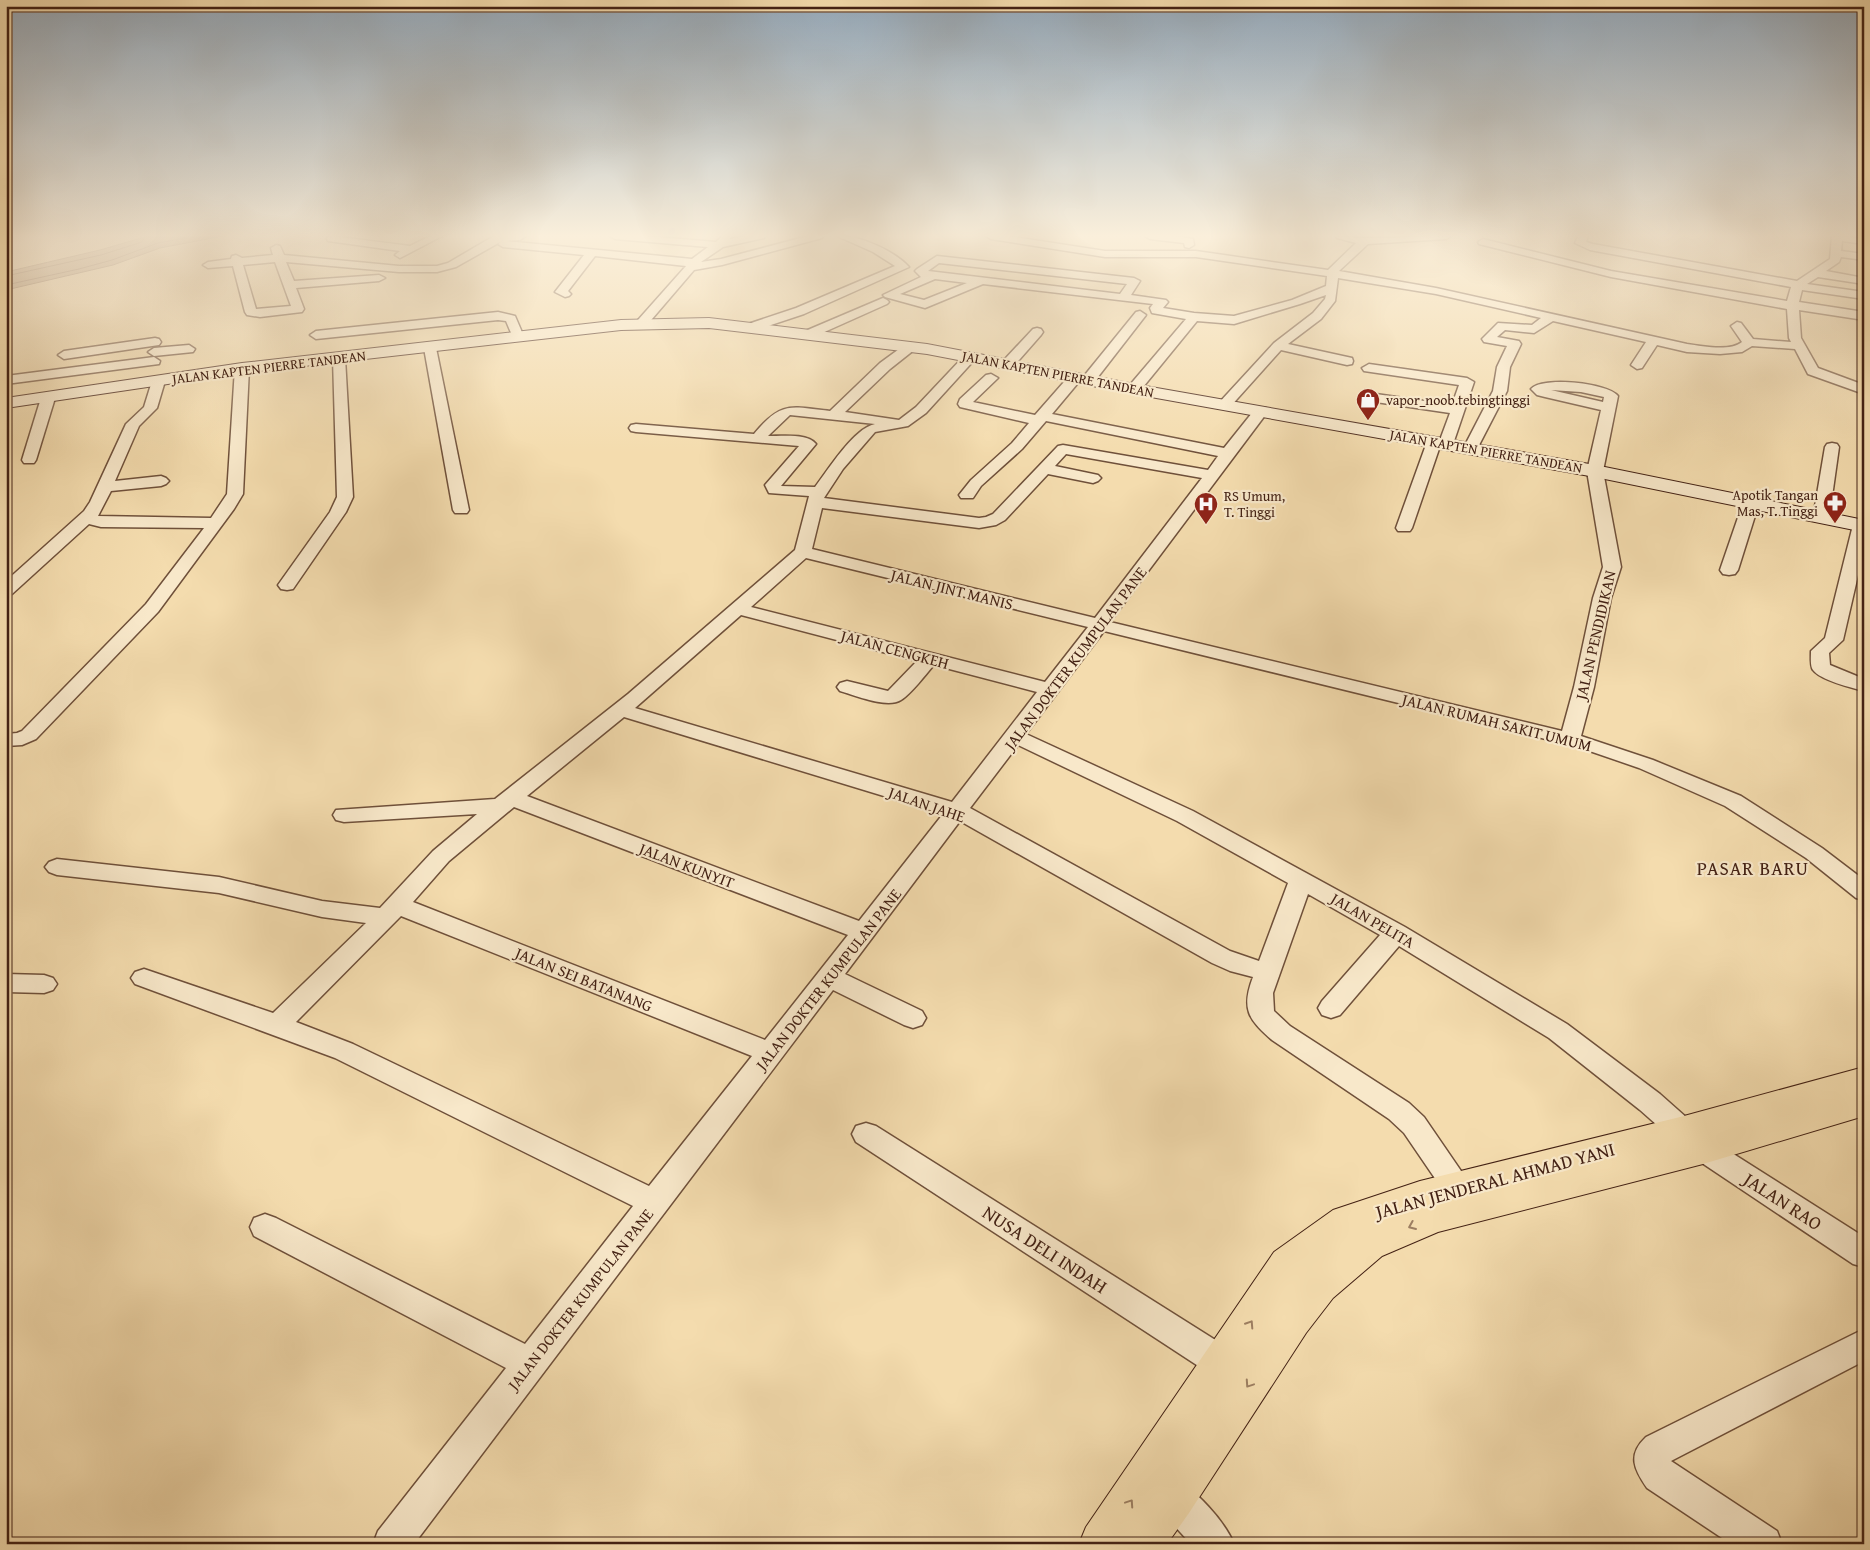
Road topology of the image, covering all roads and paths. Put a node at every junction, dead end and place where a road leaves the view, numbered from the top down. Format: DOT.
graph roads {
  1 [pos="250,308"];
  2 [pos="298,308"];
  3 [pos="655,308"];
  4 [pos="806,308"];
  5 [pos="868,308"];
  6 [pos="1156,308"];
  7 [pos="1274,308"];
  8 [pos="1323,308"];
  9 [pos="1512,308"];
  10 [pos="1793,308"];
  11 [pos="1810,308"];
  12 [pos="1140,315"];
  13 [pos="1864,316"];
  14 [pos="1194,317"];
  15 [pos="1550,317"];
  16 [pos="642,323"];
  17 [pos="1737,326"];
  18 [pos="749,328"];
  19 [pos="1036,332"];
  20 [pos="807,335"];
  21 [pos="518,337"];
  22 [pos="1654,340"];
  23 [pos="1749,342"];
  24 [pos="910,346"];
  25 [pos="1278,346"];
  26 [pos="1799,346"];
  27 [pos="155,347"];
  28 [pos="430,348"];
  29 [pos="189,349"];
  30 [pos="64,355"];
  31 [pos="971,357"];
  32 [pos="332,358"];
  33 [pos="1347,361"];
  34 [pos="1008,364"];
  35 [pos="1637,365"];
  36 [pos="242,368"];
  37 [pos="1369,368"];
  38 [pos="991,378"];
  39 [pos="1083,378"];
  40 [pos="6,380"];
  41 [pos="155,382"];
  42 [pos="1134,389"];
  43 [pos="1864,390"];
  44 [pos="1369,397"];
  45 [pos="48,398"];
  46 [pos="1609,401"];
  47 [pos="6,404"];
  48 [pos="1224,405"];
  49 [pos="1457,410"];
  50 [pos="1261,411"];
  51 [pos="834,415"];
  52 [pos="1039,418"];
  53 [pos="903,423"];
  54 [pos="636,428"];
  55 [pos="762,438"];
  56 [pos="1440,443"];
  57 [pos="1832,447"];
  58 [pos="1470,449"];
  59 [pos="1228,454"];
  60 [pos="29,460"];
  61 [pos="1046,469"];
  62 [pos="1596,471"];
  63 [pos="1212,475"];
  64 [pos="1093,478"];
  65 [pos="161,481"];
  66 [pos="105,487"];
  67 [pos="966,495"];
  68 [pos="818,497"];
  69 [pos="1751,503"];
  70 [pos="461,510"];
  71 [pos="90,514"];
  72 [pos="1821,518"];
  73 [pos="216,523"];
  74 [pos="1862,526"];
  75 [pos="1404,528"];
  76 [pos="803,552"];
  77 [pos="1729,570"];
  78 [pos="287,584"];
  79 [pos="6,590"];
  80 [pos="738,609"];
  81 [pos="1100,626"];
  82 [pos="930,658"];
  83 [pos="1864,684"];
  84 [pos="847,687"];
  85 [pos="1051,690"];
  86 [pos="621,710"];
  87 [pos="1015,736"];
  88 [pos="1570,739"];
  89 [pos="6,740"];
  90 [pos="505,802"];
  91 [pos="958,811"];
  92 [pos="344,814"];
  93 [pos="57,868"];
  94 [pos="1301,880"];
  95 [pos="1864,892"];
  96 [pos="392,911"];
  97 [pos="864,932"];
  98 [pos="1396,932"];
  99 [pos="1267,972"];
  100 [pos="829,977"];
  101 [pos="144,978"];
  102 [pos="6,983"];
  103 [pos="44,984"];
  104 [pos="1331,1008"];
  105 [pos="913,1018"];
  106 [pos="277,1025"];
  107 [pos="770,1053"];
  108 [pos="1864,1081"];
  109 [pos="1864,1102"];
  110 [pos="866,1134"];
  111 [pos="1693,1140"];
  112 [pos="1457,1188"];
  113 [pos="655,1203"];
  114 [pos="265,1227"];
  115 [pos="1864,1254"];
  116 [pos="1864,1344"];
  117 [pos="529,1363"];
  118 [pos="1224,1364"];
  119 [pos="1173,1497"];
  120 [pos="1120,1541"];
  121 [pos="391,1544"];
  122 [pos="1216,1544"];
  123 [pos="1764,1544"];
  1 -- 2 [label="street"];
  3 -- 16 [label="street"];
  4 -- 18 [label="street"];
  5 -- 20 [label="street"];
  6 -- 14 [label="street"];
  7 -- 14 [label="street"];
  8 -- 25 [label="street"];
  9 -- 15 [label="street"];
  10 -- 26 [label="street"];
  11 -- 13 [label="street"];
  12 -- 39 [label="street"];
  14 -- 42 [label="street"];
  15 -- 22 [label="street"];
  15 -- 58 [label="street"];
  16 -- 18 [label="main road, JALAN KAPTEN PIERRE TANDEAN"];
  16 -- 21 [label="main road, JALAN KAPTEN PIERRE TANDEAN"];
  17 -- 23 [label="street"];
  18 -- 20 [label="main road, JALAN KAPTEN PIERRE TANDEAN"];
  19 -- 34 [label="street"];
  20 -- 24 [label="main road, JALAN KAPTEN PIERRE TANDEAN"];
  21 -- 28 [label="main road, JALAN KAPTEN PIERRE TANDEAN"];
  21 -- 32 [label="street"];
  22 -- 23 [label="street"];
  22 -- 35 [label="street"];
  23 -- 26 [label="street"];
  24 -- 31 [label="main road, JALAN KAPTEN PIERRE TANDEAN"];
  24 -- 51 [label="street"];
  25 -- 33 [label="street"];
  25 -- 48 [label="street"];
  26 -- 43 [label="street"];
  27 -- 29 [label="street"];
  27 -- 30 [label="street"];
  27 -- 40 [label="street"];
  27 -- 41 [label="street"];
  28 -- 32 [label="main road, JALAN KAPTEN PIERRE TANDEAN"];
  28 -- 70 [label="street"];
  31 -- 34 [label="main road, JALAN KAPTEN PIERRE TANDEAN"];
  31 -- 53 [label="street"];
  32 -- 36 [label="main road, JALAN KAPTEN PIERRE TANDEAN"];
  32 -- 78 [label="street"];
  34 -- 39 [label="main road, JALAN KAPTEN PIERRE TANDEAN"];
  36 -- 41 [label="main road, JALAN KAPTEN PIERRE TANDEAN"];
  36 -- 73 [label="street"];
  37 -- 49 [label="street"];
  38 -- 52 [label="street"];
  39 -- 42 [label="main road, JALAN KAPTEN PIERRE TANDEAN"];
  39 -- 52 [label="street"];
  41 -- 45 [label="main road, JALAN KAPTEN PIERRE TANDEAN"];
  41 -- 66 [label="street"];
  42 -- 48 [label="main road, JALAN KAPTEN PIERRE TANDEAN"];
  44 -- 49 [label="street"];
  45 -- 47 [label="main road, JALAN KAPTEN PIERRE TANDEAN"];
  45 -- 60 [label="street"];
  46 -- 62 [label="street"];
  48 -- 50 [label="main road, JALAN KAPTEN PIERRE TANDEAN"];
  49 -- 56 [label="street"];
  50 -- 56 [label="main road, JALAN KAPTEN PIERRE TANDEAN"];
  50 -- 59 [label="street, JALAN DOKTER KUMPULAN PANE"];
  51 -- 53 [label="street"];
  51 -- 55 [label="street"];
  52 -- 59 [label="street"];
  52 -- 67 [label="street"];
  53 -- 68 [label="street"];
  54 -- 55 [label="street"];
  55 -- 68 [label="street"];
  56 -- 58 [label="main road, JALAN KAPTEN PIERRE TANDEAN"];
  56 -- 75 [label="street"];
  57 -- 72 [label="street"];
  58 -- 62 [label="main road, JALAN KAPTEN PIERRE TANDEAN"];
  59 -- 63 [label="street, JALAN DOKTER KUMPULAN PANE"];
  61 -- 63 [label="street"];
  61 -- 64 [label="street"];
  61 -- 68 [label="street"];
  62 -- 69 [label="main road, JALAN KAPTEN PIERRE TANDEAN"];
  62 -- 88 [label="street, JALAN PENDIDIKAN"];
  63 -- 81 [label="street, JALAN DOKTER KUMPULAN PANE"];
  65 -- 66 [label="street"];
  66 -- 71 [label="street"];
  68 -- 76 [label="street"];
  69 -- 72 [label="main road, JALAN KAPTEN PIERRE TANDEAN"];
  69 -- 77 [label="street"];
  71 -- 73 [label="street"];
  71 -- 79 [label="street"];
  72 -- 74 [label="main road, JALAN KAPTEN PIERRE TANDEAN"];
  73 -- 89 [label="street"];
  74 -- 83 [label="street"];
  76 -- 80 [label="street"];
  76 -- 81 [label="street, JALAN JINT MANIS"];
  80 -- 82 [label="street, JALAN CENGKEH"];
  80 -- 86 [label="street"];
  81 -- 85 [label="street, JALAN DOKTER KUMPULAN PANE"];
  81 -- 88 [label="street, JALAN RUMAH SAKIT UMUM"];
  82 -- 84 [label="street"];
  82 -- 85 [label="street, JALAN CENGKEH"];
  85 -- 87 [label="street, JALAN DOKTER KUMPULAN PANE"];
  86 -- 90 [label="street"];
  86 -- 91 [label="street, JALAN JAHE"];
  87 -- 91 [label="street, JALAN DOKTER KUMPULAN PANE"];
  87 -- 94 [label="street, JALAN PELITA"];
  88 -- 95 [label="street, JALAN RUMAH SAKIT UMUM"];
  90 -- 92 [label="street"];
  90 -- 96 [label="street"];
  90 -- 97 [label="street, JALAN KUNYIT"];
  91 -- 97 [label="street, JALAN DOKTER KUMPULAN PANE"];
  91 -- 99 [label="street, JALAN JAHE"];
  93 -- 96 [label="street, JALAN SEI BATANANG"];
  94 -- 98 [label="street, JALAN PELITA"];
  94 -- 99 [label="street"];
  96 -- 106 [label="street"];
  96 -- 107 [label="street, JALAN SEI BATANANG"];
  97 -- 100 [label="street, JALAN DOKTER KUMPULAN PANE"];
  98 -- 104 [label="street"];
  98 -- 111 [label="street, JALAN PELITA"];
  99 -- 112 [label="street"];
  100 -- 105 [label="street"];
  100 -- 107 [label="street, JALAN DOKTER KUMPULAN PANE"];
  101 -- 106 [label="street"];
  102 -- 103 [label="street"];
  106 -- 113 [label="street"];
  107 -- 113 [label="street, JALAN DOKTER KUMPULAN PANE"];
  108 -- 111 [label="main road, JALAN JENDERAL AHMAD YANI"];
  109 -- 111 [label="main road, JALAN JENDERAL AHMAD YANI"];
  110 -- 118 [label="street, NUSA DELI INDAH"];
  111 -- 112 [label="main road, JALAN JENDERAL AHMAD YANI"];
  111 -- 115 [label="street, JALAN RAO"];
  111 -- 119 [label="main road, JALAN JENDERAL AHMAD YANI, one-way"];
  118 -- 112 [label="main road, JALAN JENDERAL AHMAD YANI, one-way"];
  113 -- 117 [label="street, JALAN DOKTER KUMPULAN PANE"];
  114 -- 117 [label="street"];
  116 -- 123 [label="street"];
  117 -- 121 [label="street, JALAN DOKTER KUMPULAN PANE"];
  120 -- 118 [label="main road, JALAN JENDERAL AHMAD YANI, one-way"];
  119 -- 120 [label="main road, JALAN JENDERAL AHMAD YANI"];
  119 -- 122 [label="street"];
}
